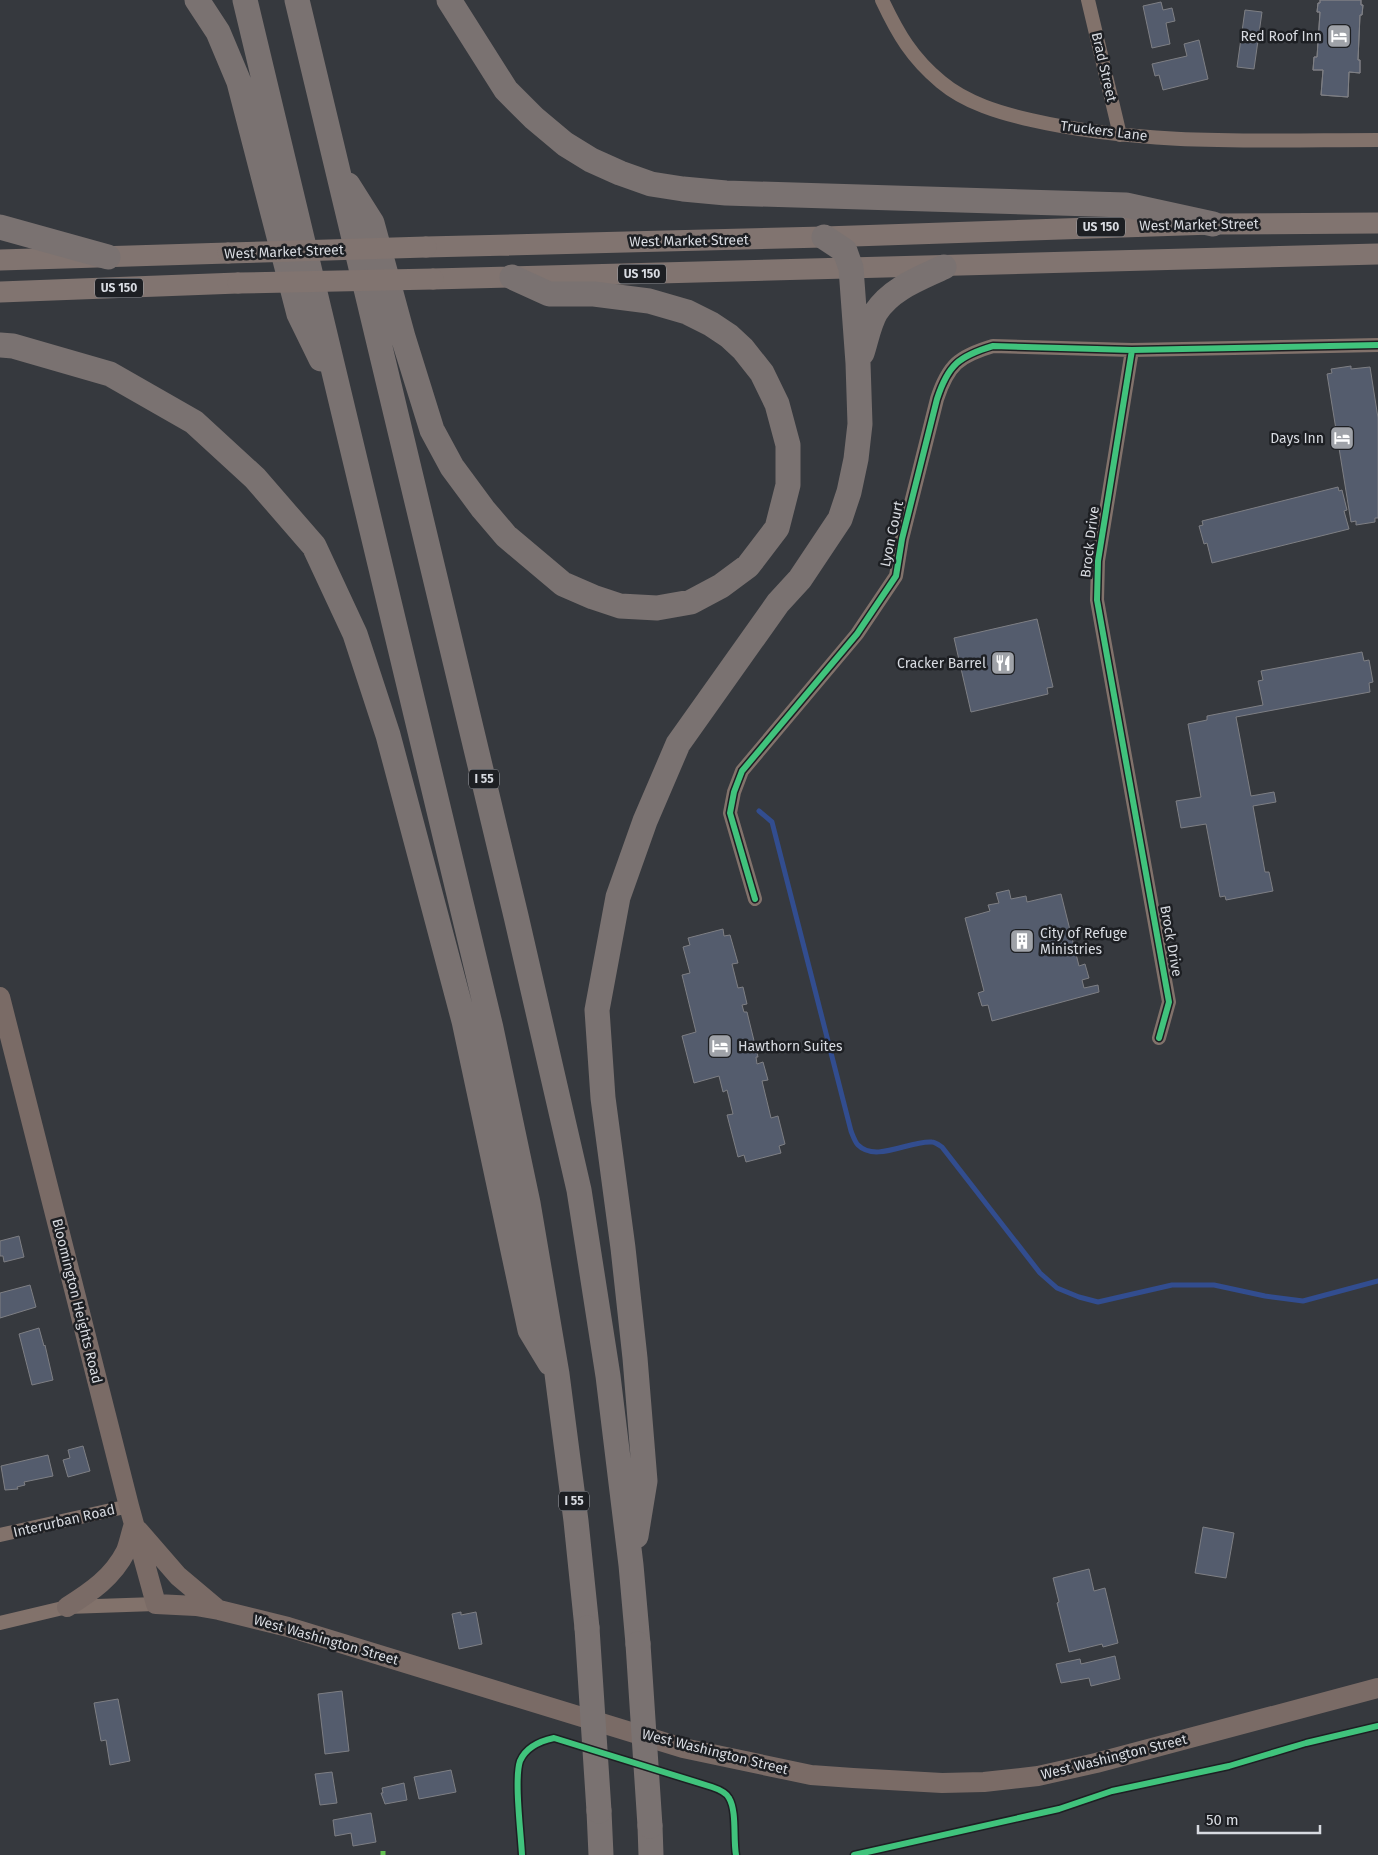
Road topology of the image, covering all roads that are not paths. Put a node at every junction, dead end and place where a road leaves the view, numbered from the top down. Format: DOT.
graph roads {
  1 [pos="197,0"];
  2 [pos="246,0"];
  3 [pos="297,0"];
  4 [pos="449,0"];
  5 [pos="882,0"];
  6 [pos="1088,0"];
  7 [pos="1120,135"];
  8 [pos="1378,140"];
  9 [pos="338,169"];
  10 [pos="1378,223"];
  11 [pos="1213,224"];
  12 [pos="0,227"];
  13 [pos="824,237"];
  14 [pos="1378,254"];
  15 [pos="108,257"];
  16 [pos="0,260"];
  17 [pos="944,267"];
  18 [pos="852,268"];
  19 [pos="512,277"];
  20 [pos="0,292"];
  21 [pos="0,345"];
  22 [pos="1378,345"];
  23 [pos="1132,350"];
  24 [pos="858,363"];
  25 [pos="340,399"];
  26 [pos="754,899"];
  27 [pos="0,997"];
  28 [pos="1159,1038"];
  29 [pos="557,1374"];
  30 [pos="131,1515"];
  31 [pos="0,1535"];
  32 [pos="632,1566"];
  33 [pos="156,1604"];
  34 [pos="67,1608"];
  35 [pos="219,1610"];
  36 [pos="0,1623"];
  37 [pos="1378,1688"];
  38 [pos="601,1855"];
  39 [pos="651,1855"];
  1 -- 25 [label="highway"];
  2 -- 25 [label="highway, I 55"];
  3 -- 9 [label="highway, I 55"];
  4 -- 11 [label="highway"];
  5 -- 7 [label="street, Truckers Lane"];
  6 -- 7 [label="street, Brad Street"];
  7 -- 8 [label="street, Truckers Lane"];
  9 -- 19 [label="highway"];
  9 -- 32 [label="highway, I 55"];
  10 -- 11 [label="main road, West Market Street / US 150"];
  11 -- 13 [label="main road, West Market Street / US 150"];
  12 -- 15 [label="highway"];
  13 -- 15 [label="main road, West Market Street / US 150, bridge"];
  13 -- 18 [label="highway"];
  14 -- 17 [label="main road, US 150"];
  15 -- 16 [label="main road, West Market Street / US 150"];
  17 -- 18 [label="main road, US 150"];
  17 -- 24 [label="highway"];
  18 -- 19 [label="main road, US 150"];
  18 -- 24 [label="highway"];
  19 -- 20 [label="main road, US 150, bridge"];
  21 -- 29 [label="highway"];
  22 -- 23 [label="street"];
  23 -- 26 [label="street, Lyon Court"];
  23 -- 28 [label="street, Brock Drive"];
  24 -- 32 [label="highway"];
  25 -- 29 [label="highway, I 55"];
  27 -- 30 [label="main road, Bloomington Heights Road"];
  29 -- 38 [label="highway, I 55, bridge"];
  30 -- 31 [label="street, Interurban Road"];
  30 -- 33 [label="main road, Bloomington Heights Road"];
  30 -- 34 [label="main road"];
  30 -- 35 [label="main road"];
  32 -- 39 [label="highway, I 55, bridge"];
  33 -- 34 [label="street, West Washington Street"];
  33 -- 35 [label="main road, West Washington Street"];
  34 -- 36 [label="street, West Washington Street"];
  35 -- 37 [label="main road, West Washington Street"];
}
